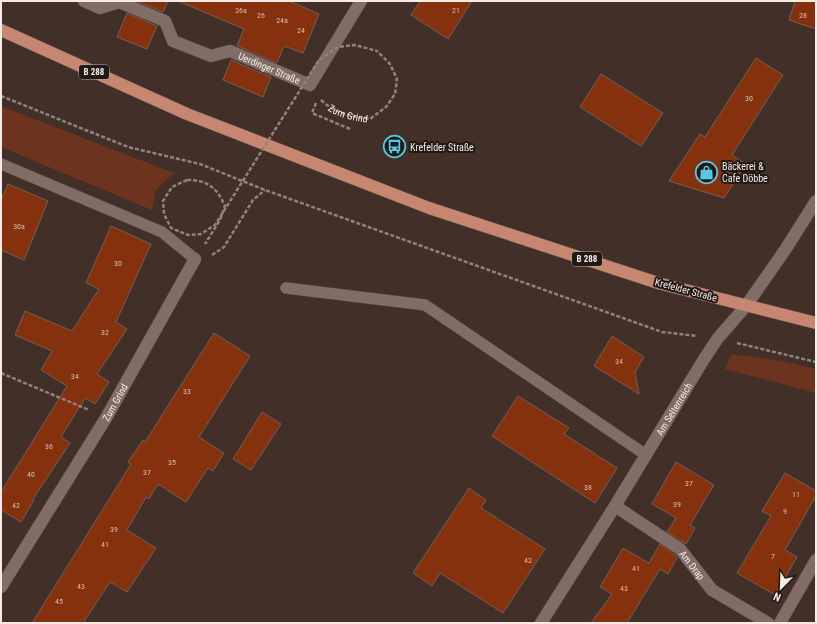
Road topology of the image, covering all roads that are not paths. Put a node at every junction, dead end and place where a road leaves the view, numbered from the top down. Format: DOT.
graph roads {
  1 [pos="84,1"];
  2 [pos="360,1"];
  3 [pos="1,30"];
  4 [pos="1,164"];
  5 [pos="816,201"];
  6 [pos="195,259"];
  7 [pos="286,288"];
  8 [pos="746,306"];
  9 [pos="816,324"];
  10 [pos="646,456"];
  11 [pos="616,506"];
  12 [pos="816,560"];
  13 [pos="1,587"];
  14 [pos="541,623"];
  15 [pos="768,623"];
  16 [pos="780,623"];
  1 -- 2 [label="street, Uerdinger Straße"];
  3 -- 8 [label="main road, Krefelder Straße / B 288"];
  4 -- 6 [label="lane"];
  5 -- 8 [label="street, Am Seltenreich"];
  6 -- 13 [label="street, Zum Grind"];
  7 -- 10 [label="lane"];
  8 -- 9 [label="main road, Krefelder Straße / B 288"];
  8 -- 10 [label="street, Am Seltenreich"];
  10 -- 11 [label="street, Am Seltenreich"];
  11 -- 14 [label="street, Am Seltenreich"];
  11 -- 15 [label="street, Am Drap"];
  12 -- 16 [label="street"];
}
